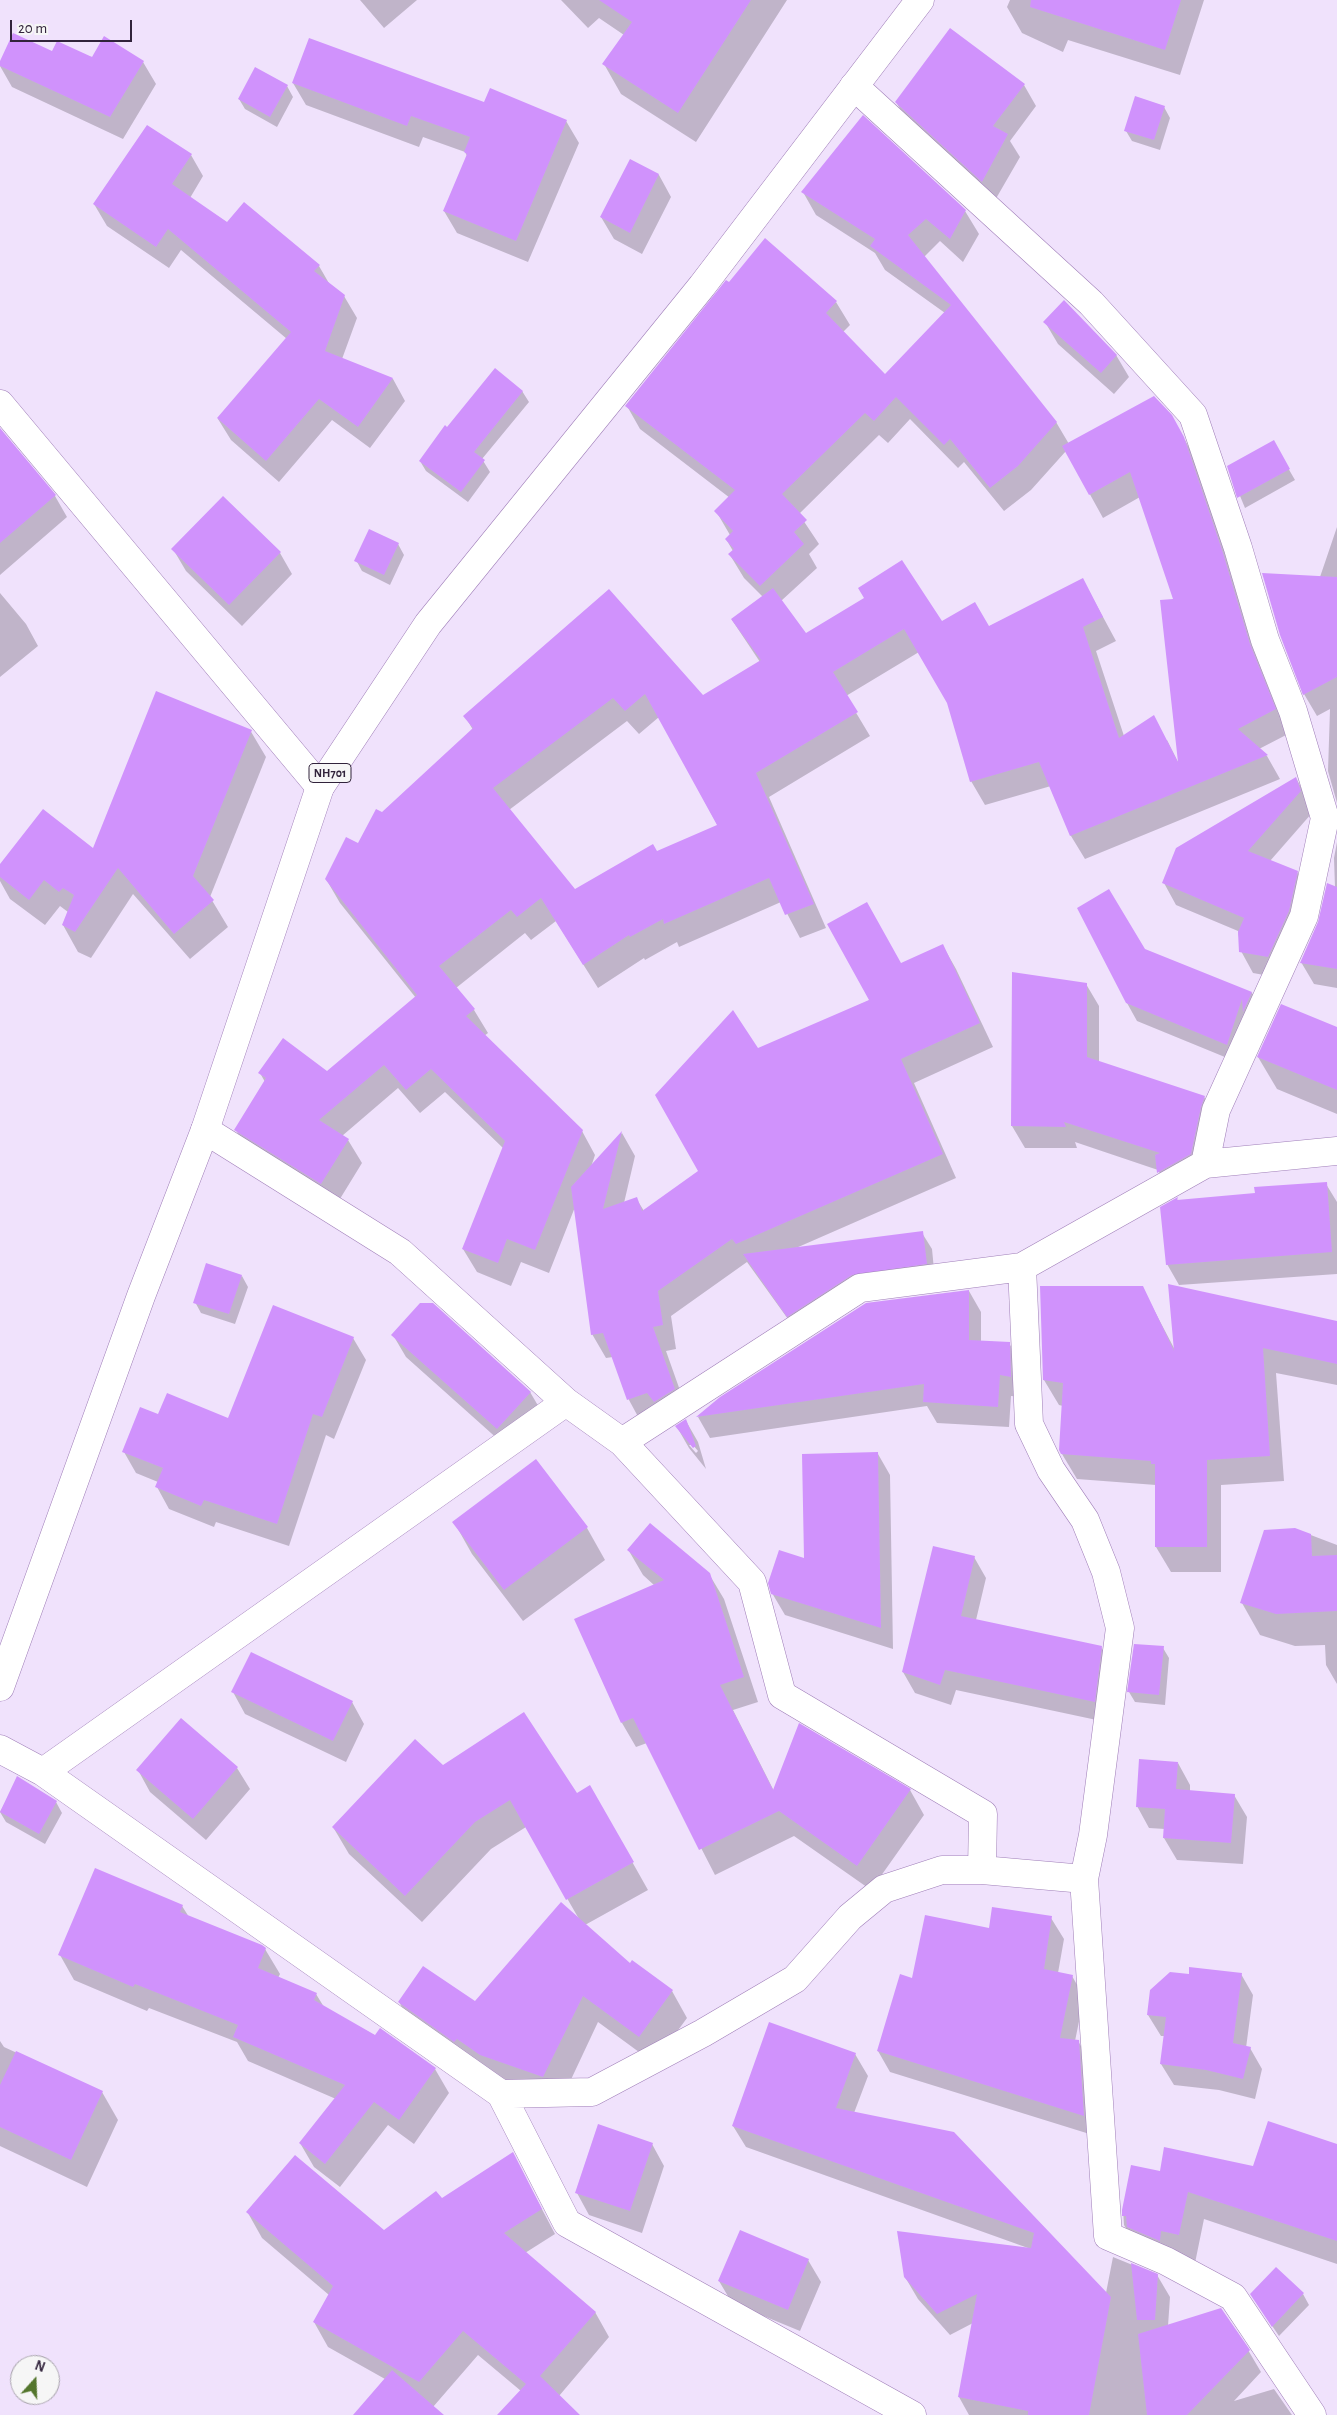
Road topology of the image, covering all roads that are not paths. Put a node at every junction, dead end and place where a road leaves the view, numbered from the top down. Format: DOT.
graph roads {
  1 [pos="920,0"];
  2 [pos="854,86"];
  3 [pos="0,404"];
  4 [pos="320,787"];
  5 [pos="206,1130"];
  6 [pos="1337,1150"];
  7 [pos="1205,1164"];
  8 [pos="1022,1267"];
  9 [pos="566,1402"];
  10 [pos="622,1442"];
  11 [pos="0,1688"];
  12 [pos="0,1749"];
  13 [pos="43,1772"];
  14 [pos="982,1870"];
  15 [pos="1084,1879"];
  16 [pos="501,2094"];
  17 [pos="912,2415"];
  18 [pos="1312,2415"];
  1 -- 2 [label="main road, NH701"];
  2 -- 4 [label="main road, NH701"];
  2 -- 7 [label="main road"];
  3 -- 4 [label="main road"];
  4 -- 5 [label="main road, NH701"];
  5 -- 9 [label="main road"];
  5 -- 11 [label="main road, NH701"];
  6 -- 7 [label="main road"];
  7 -- 8 [label="main road"];
  8 -- 10 [label="main road"];
  8 -- 15 [label="main road"];
  9 -- 10 [label="main road"];
  9 -- 13 [label="main road"];
  10 -- 14 [label="main road"];
  12 -- 13 [label="main road"];
  13 -- 16 [label="main road"];
  14 -- 15 [label="main road"];
  14 -- 16 [label="main road"];
  15 -- 18 [label="main road"];
  16 -- 17 [label="main road"];
}
